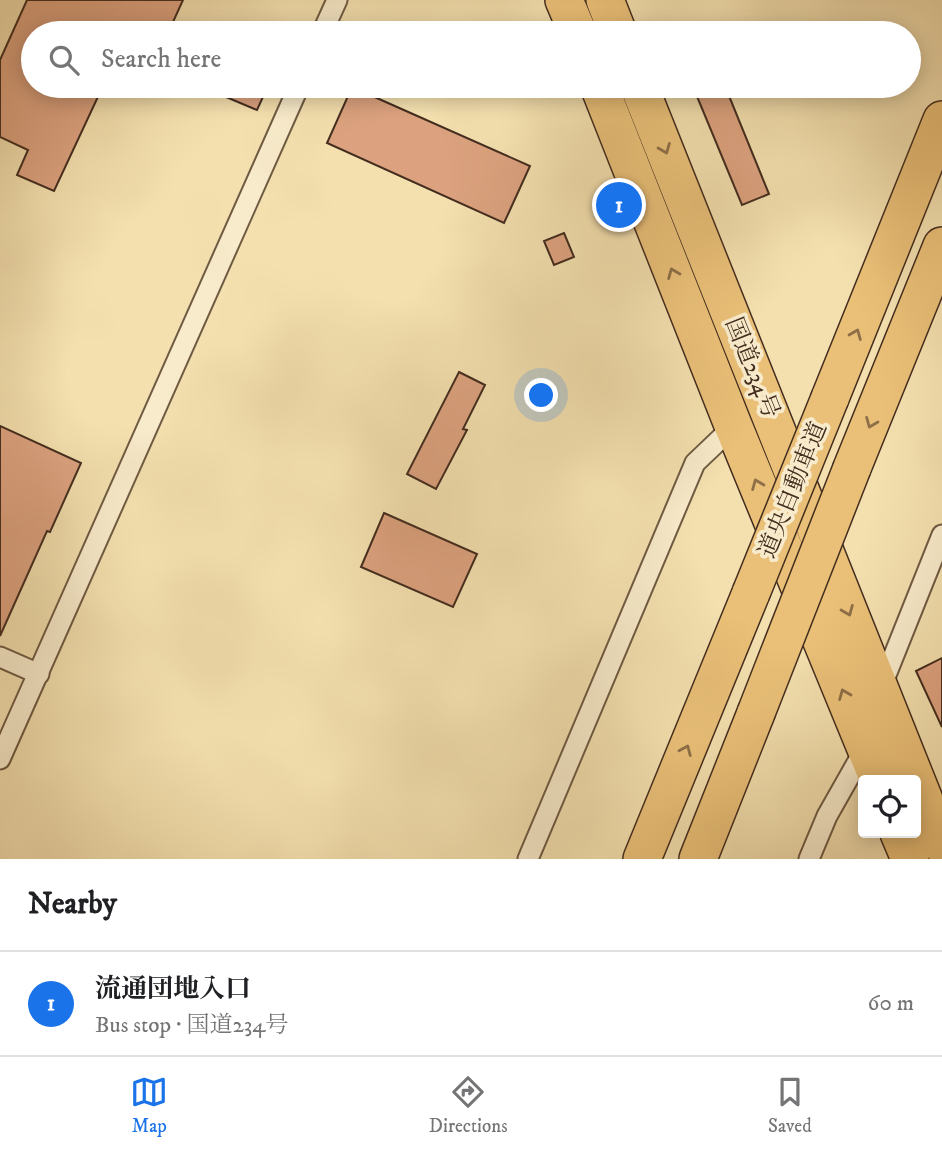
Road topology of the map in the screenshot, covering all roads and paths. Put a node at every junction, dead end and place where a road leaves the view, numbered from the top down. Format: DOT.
graph roads {
  1 [pos="337,0"];
  2 [pos="564,0"];
  3 [pos="605,0"];
  4 [pos="327,21"];
  5 [pos="573,21"];
  6 [pos="613,21"];
  7 [pos="294,98"];
  8 [pos="604,98"];
  9 [pos="644,98"];
  10 [pos="942,120"];
  11 [pos="942,246"];
  12 [pos="767,407"];
  13 [pos="733,425"];
  14 [pos="942,535"];
  15 [pos="0,657"];
  16 [pos="38,674"];
  17 [pos="880,691"];
  18 [pos="0,759"];
  19 [pos="872,764"];
  20 [pos="901,838"];
  21 [pos="942,845"];
  22 [pos="528,859"];
  23 [pos="641,859"];
  24 [pos="698,859"];
  25 [pos="810,859"];
  26 [pos="910,859"];
  1 -- 4 [label="street"];
  2 -- 5 [label="highway"];
  3 -- 6 [label="highway"];
  7 -- 16 [label="street"];
  13 -- 8 [label="highway, 国道234号, one-way"];
  9 -- 12 [label="highway, 国道234号, one-way"];
  23 -- 10 [label="highway, 道央自動車道, one-way, bridge"];
  11 -- 24 [label="highway, 道央自動車道, one-way, bridge"];
  12 -- 13 [label="street"];
  12 -- 17 [label="highway, 国道234号, one-way"];
  19 -- 13 [label="highway, 国道234号, one-way"];
  13 -- 22 [label="street"];
  14 -- 17 [label="street"];
  15 -- 16 [label="street"];
  16 -- 18 [label="street"];
  17 -- 19 [label="street"];
  17 -- 21 [label="highway, 国道234号"];
  19 -- 25 [label="street"];
  20 -- 26 [label="highway"];
}
